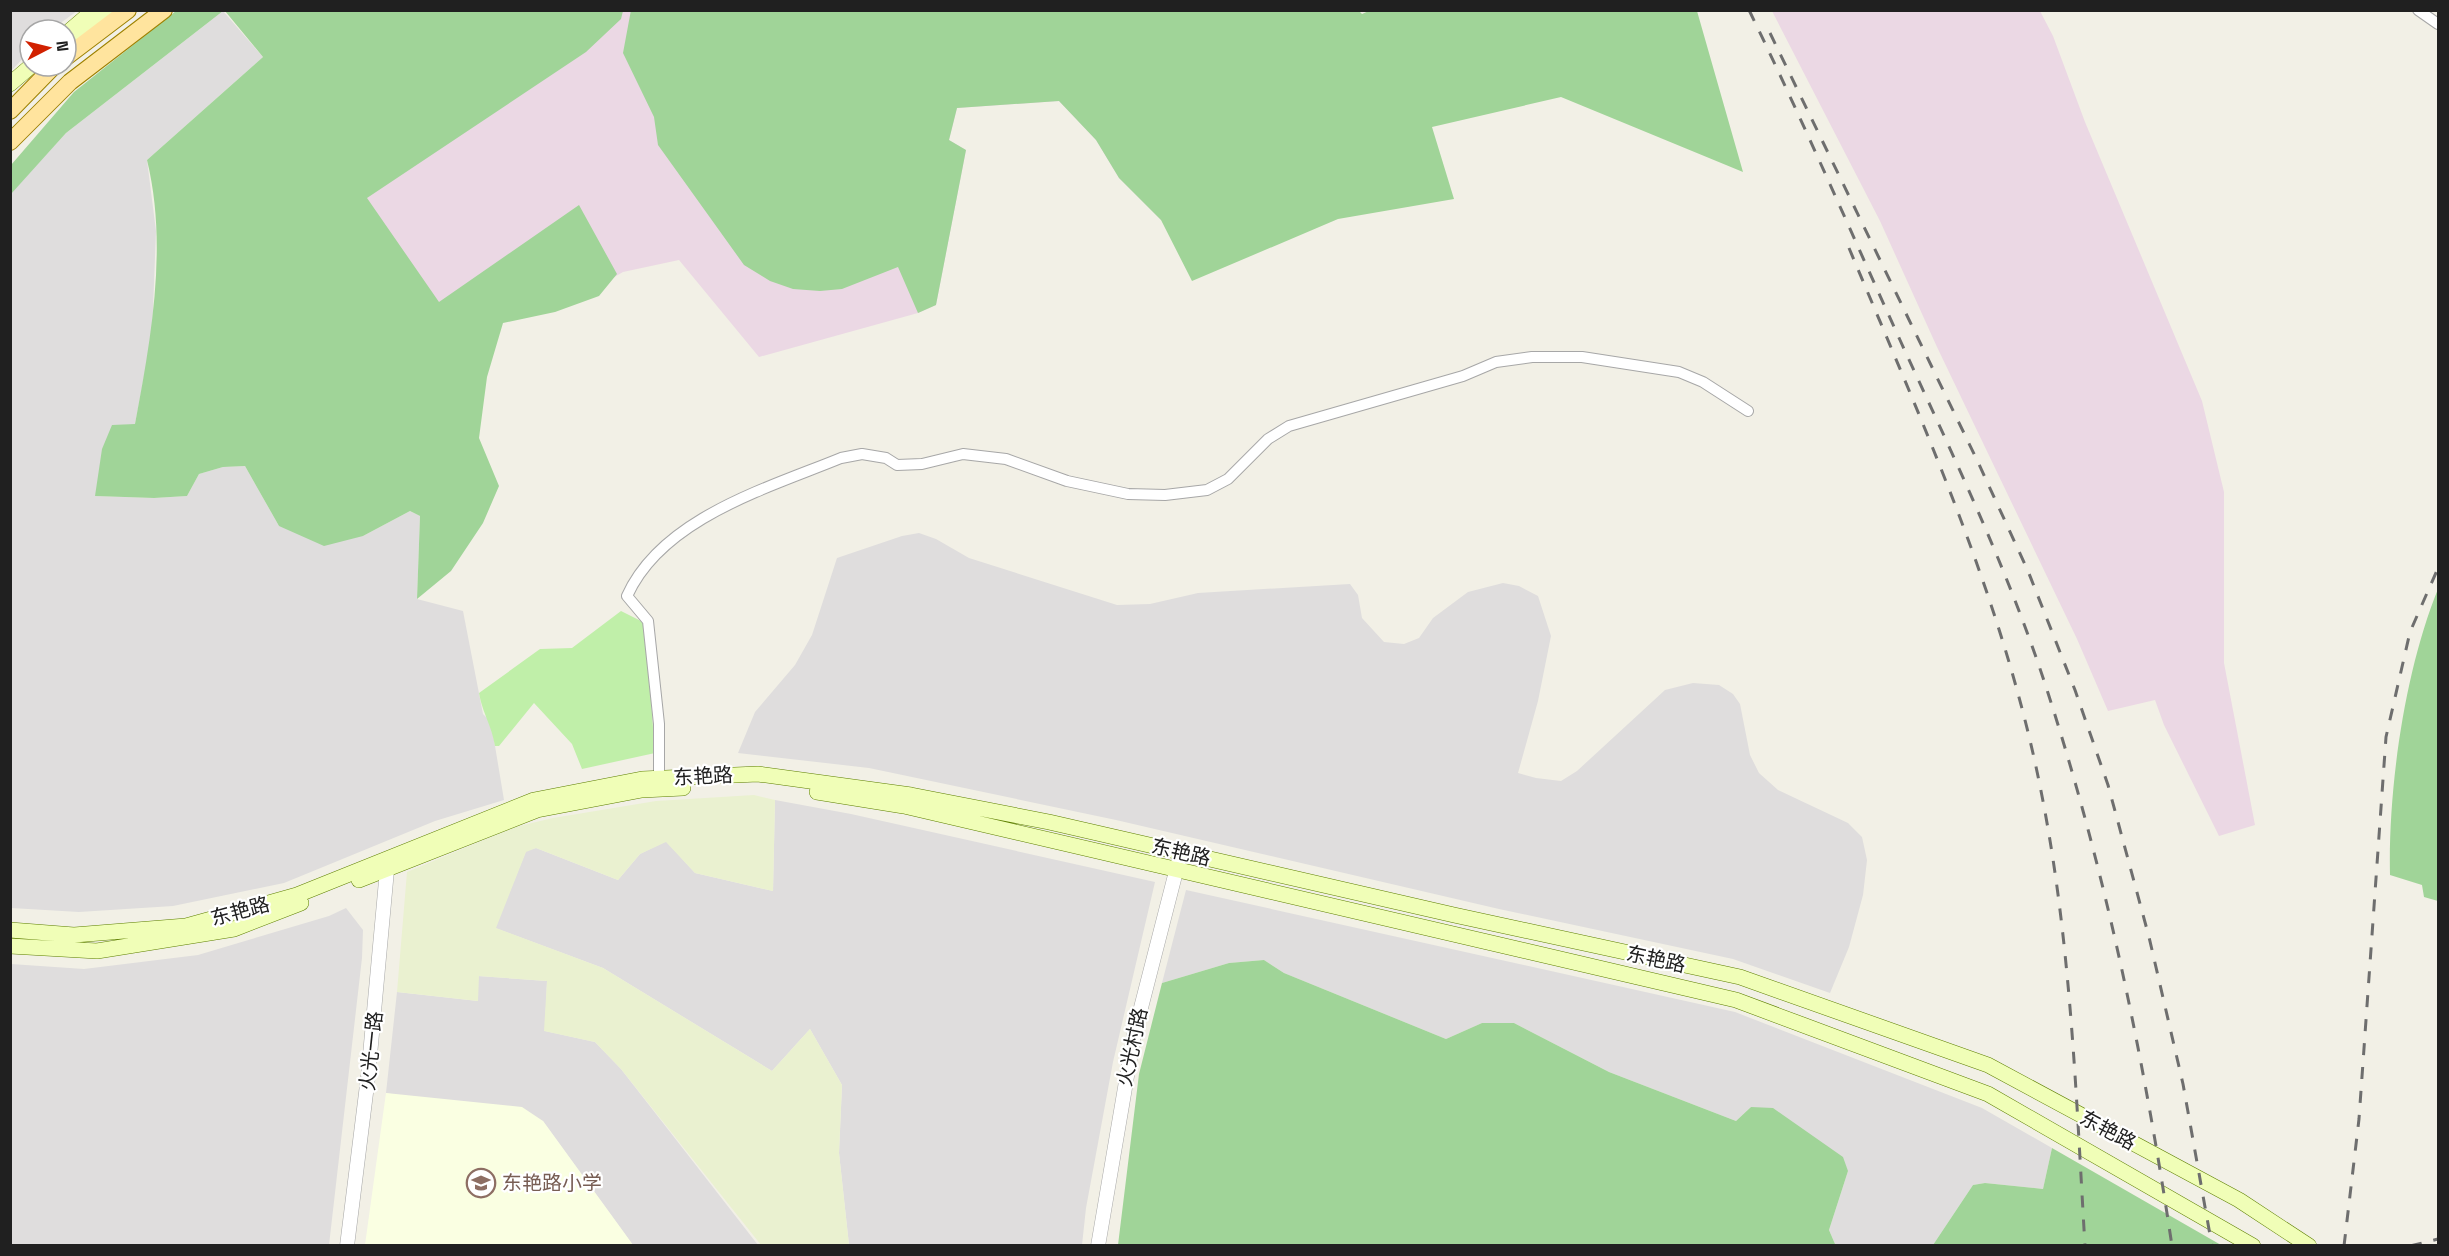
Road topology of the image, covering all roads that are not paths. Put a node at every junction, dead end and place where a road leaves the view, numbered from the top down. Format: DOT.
graph roads {
  1 [pos="94,10"];
  2 [pos="113,10"];
  3 [pos="128,10"];
  4 [pos="164,10"];
  5 [pos="2418,10"];
  6 [pos="78,24"];
  7 [pos="2439,24"];
  8 [pos="78,40"];
  9 [pos="78,48"];
  10 [pos="35,78"];
  11 [pos="42,78"];
  12 [pos="10,100"];
  13 [pos="10,111"];
  14 [pos="10,142"];
  15 [pos="1748,411"];
  16 [pos="659,778"];
  17 [pos="1181,852"];
  18 [pos="388,863"];
  19 [pos="1175,870"];
  20 [pos="10,930"];
  21 [pos="10,946"];
  22 [pos="347,1245"];
  23 [pos="1098,1245"];
  24 [pos="2253,1245"];
  25 [pos="2309,1245"];
  1 -- 6 [label="main road"];
  2 -- 8 [label="main road"];
  3 -- 9 [label="main road"];
  4 -- 14 [label="main road"];
  5 -- 7 [label="street"];
  10 -- 12 [label="main road"];
  11 -- 13 [label="main road"];
  15 -- 16 [label="street"];
  16 -- 17 [label="main road, 东艳路"];
  16 -- 18 [label="main road, 东艳路"];
  17 -- 19 [label="street, 火光村路"];
  17 -- 25 [label="main road, 东艳路"];
  18 -- 19 [label="main road, 东艳路"];
  18 -- 20 [label="main road, 东艳路"];
  18 -- 21 [label="main road, 东艳路"];
  18 -- 22 [label="street, 火光一路"];
  19 -- 23 [label="street, 火光村路"];
  19 -- 24 [label="main road, 东艳路"];
}
